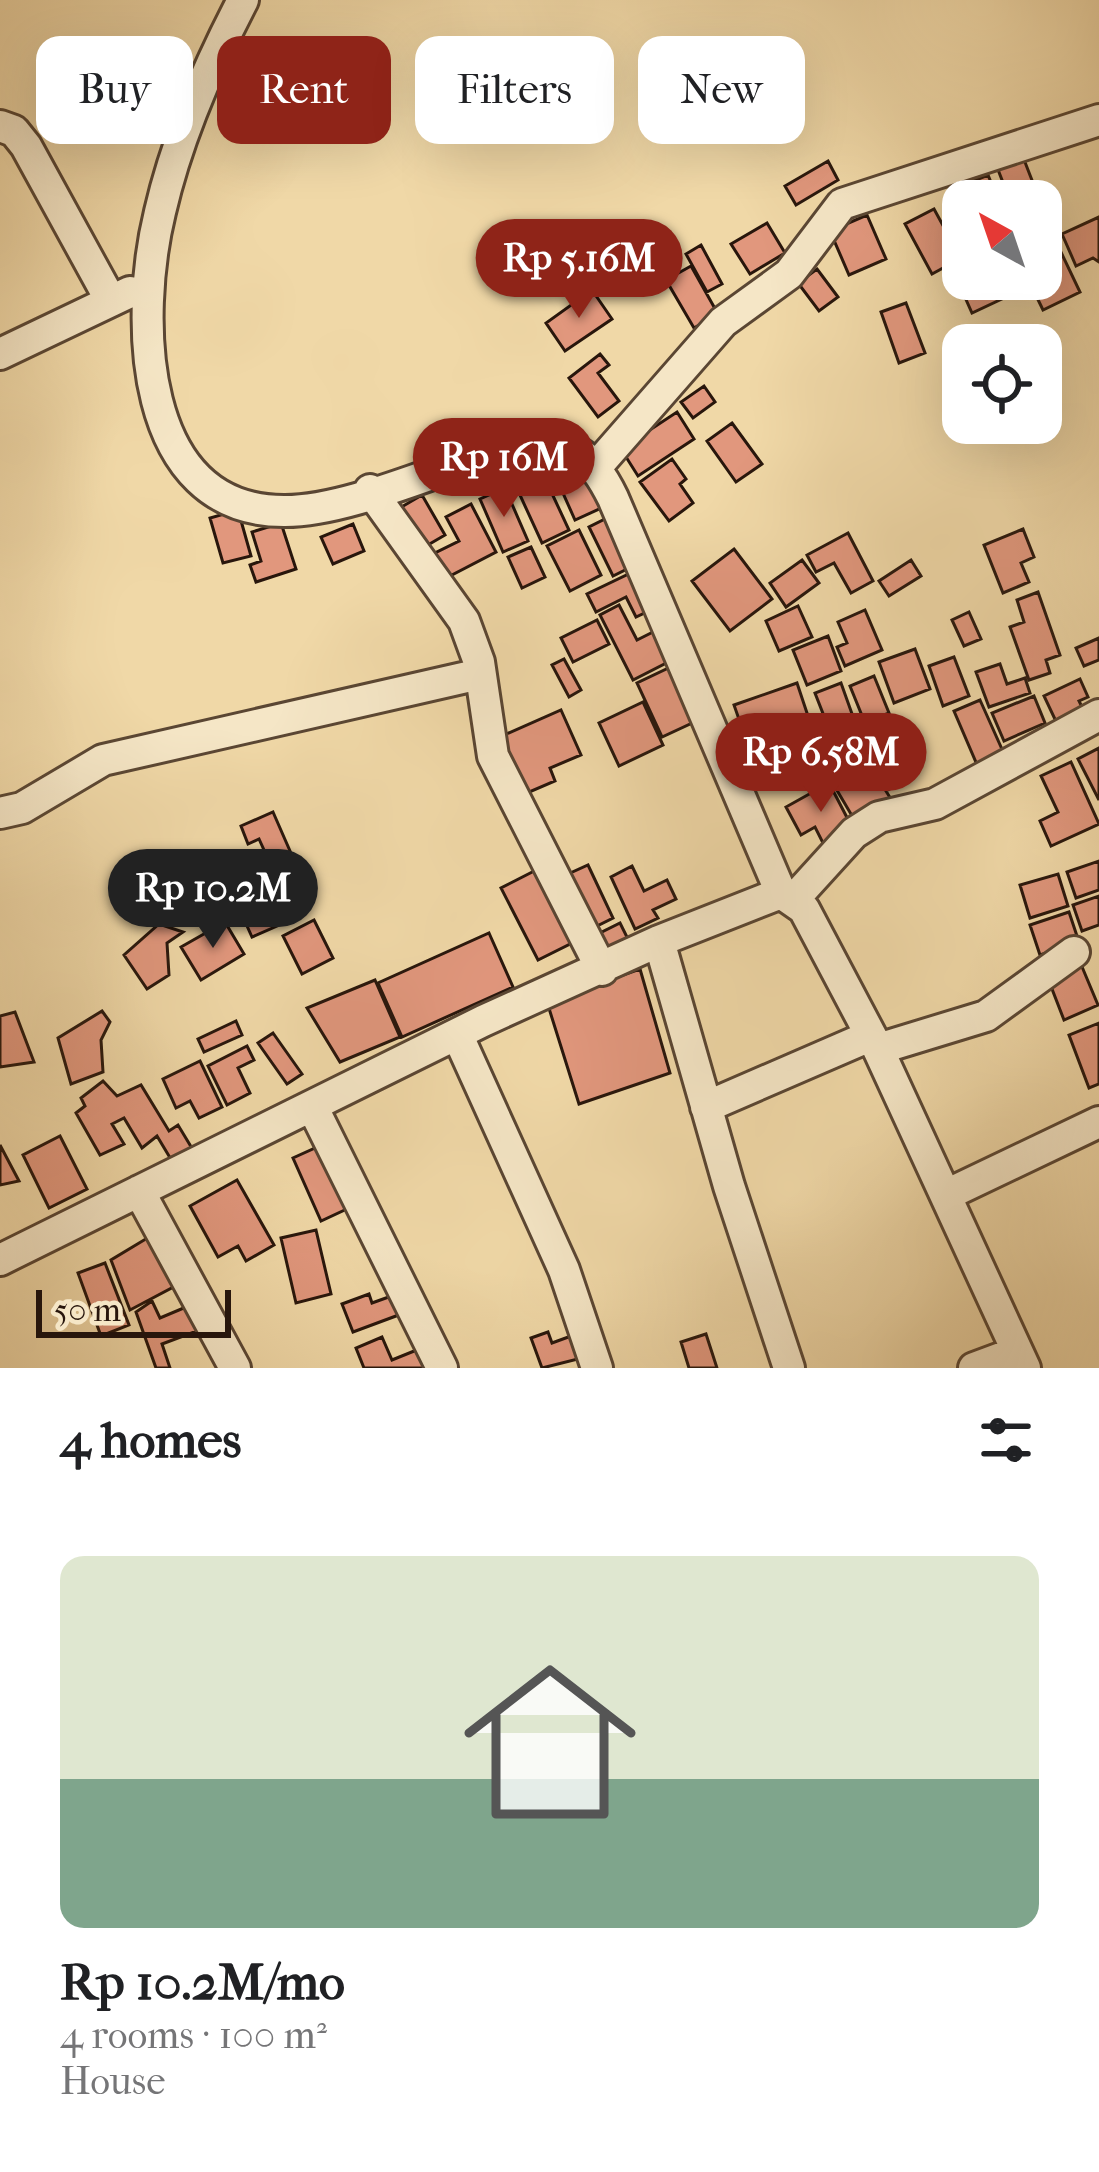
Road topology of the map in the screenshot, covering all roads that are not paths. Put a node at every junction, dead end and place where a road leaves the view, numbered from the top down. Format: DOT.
graph roads {
  1 [pos="243,0"];
  2 [pos="1099,120"];
  3 [pos="0,126"];
  4 [pos="147,284"];
  5 [pos="111,301"];
  6 [pos="0,355"];
  7 [pos="597,466"];
  8 [pos="370,490"];
  9 [pos="480,674"];
  10 [pos="1099,716"];
  11 [pos="0,813"];
  12 [pos="787,896"];
  13 [pos="658,940"];
  14 [pos="1074,952"];
  15 [pos="602,970"];
  16 [pos="457,1034"];
  17 [pos="873,1043"];
  18 [pos="312,1106"];
  19 [pos="706,1107"];
  20 [pos="1099,1122"];
  21 [pos="139,1191"];
  22 [pos="946,1195"];
  23 [pos="0,1260"];
  24 [pos="1021,1360"];
  25 [pos="235,1368"];
  26 [pos="442,1368"];
  27 [pos="597,1368"];
  28 [pos="789,1368"];
  29 [pos="974,1368"];
  1 -- 4 [label="street"];
  2 -- 7 [label="street"];
  3 -- 5 [label="street"];
  4 -- 5 [label="street"];
  4 -- 8 [label="street"];
  5 -- 6 [label="street"];
  7 -- 8 [label="street"];
  7 -- 12 [label="street"];
  8 -- 9 [label="street"];
  9 -- 11 [label="street"];
  9 -- 15 [label="street"];
  10 -- 12 [label="street"];
  12 -- 13 [label="street"];
  12 -- 17 [label="street"];
  13 -- 15 [label="street"];
  13 -- 19 [label="street"];
  14 -- 17 [label="street"];
  15 -- 16 [label="street"];
  16 -- 18 [label="street"];
  16 -- 27 [label="street"];
  17 -- 19 [label="street"];
  17 -- 22 [label="street"];
  18 -- 21 [label="street"];
  18 -- 26 [label="street"];
  19 -- 28 [label="street"];
  20 -- 22 [label="street"];
  21 -- 23 [label="street"];
  21 -- 25 [label="street"];
  22 -- 24 [label="street"];
  24 -- 29 [label="street"];
}
